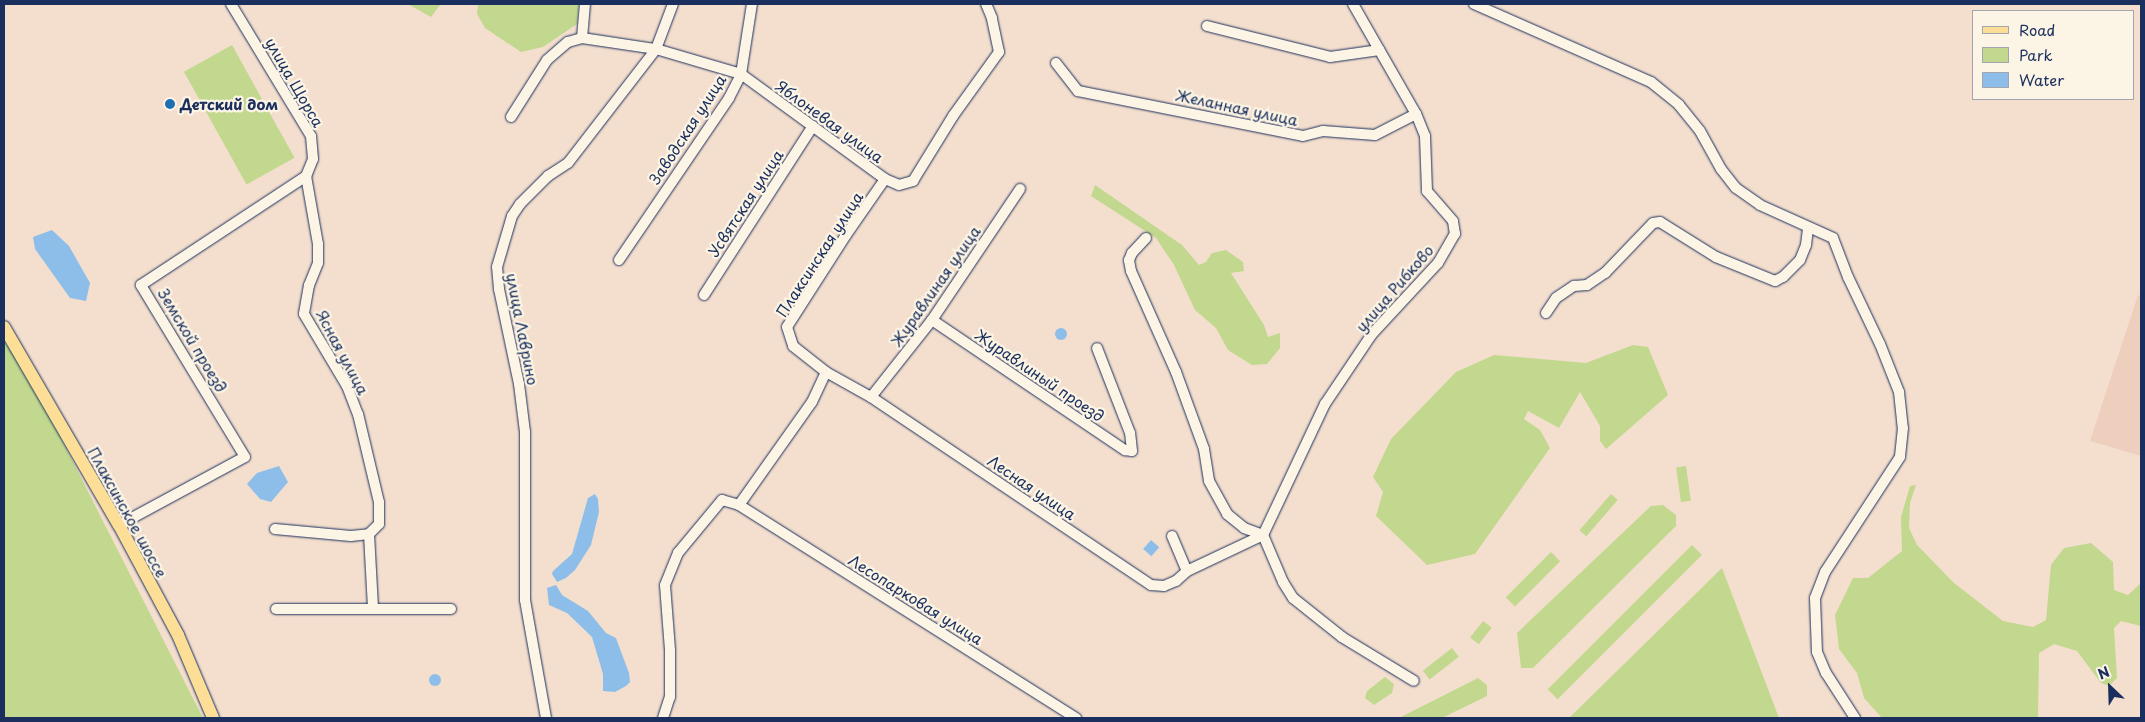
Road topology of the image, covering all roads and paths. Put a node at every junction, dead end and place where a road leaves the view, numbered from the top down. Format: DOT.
graph roads {
  1 [pos="231,4"];
  2 [pos="585,4"];
  3 [pos="673,4"];
  4 [pos="752,4"];
  5 [pos="986,4"];
  6 [pos="1353,4"];
  7 [pos="1474,4"];
  8 [pos="1207,26"];
  9 [pos="582,38"];
  10 [pos="656,49"];
  11 [pos="1380,50"];
  12 [pos="1056,63"];
  13 [pos="741,74"];
  14 [pos="1416,114"];
  15 [pos="511,117"];
  16 [pos="813,126"];
  17 [pos="306,178"];
  18 [pos="885,180"];
  19 [pos="1020,189"];
  20 [pos="1808,228"];
  21 [pos="1146,238"];
  22 [pos="619,260"];
  23 [pos="704,295"];
  24 [pos="1546,313"];
  25 [pos="932,320"];
  26 [pos="4,327"];
  27 [pos="793,346"];
  28 [pos="1097,348"];
  29 [pos="826,372"];
  30 [pos="871,397"];
  31 [pos="739,505"];
  32 [pos="120,526"];
  33 [pos="275,528"];
  34 [pos="369,534"];
  35 [pos="1263,535"];
  36 [pos="1172,536"];
  37 [pos="1187,571"];
  38 [pos="276,609"];
  39 [pos="373,609"];
  40 [pos="451,609"];
  41 [pos="1414,681"];
  42 [pos="213,718"];
  43 [pos="546,718"];
  44 [pos="663,718"];
  45 [pos="1076,718"];
  46 [pos="1854,718"];
  1 -- 17 [label="street, улица Щорса"];
  2 -- 9 [label="street"];
  3 -- 10 [label="street, улица Лаврино"];
  4 -- 13 [label="street, Заводская улица"];
  5 -- 18 [label="street, Яблоневая улица"];
  6 -- 11 [label="street, улица Рибково"];
  7 -- 20 [label="street"];
  8 -- 11 [label="street"];
  9 -- 10 [label="street, Яблоневая улица"];
  9 -- 15 [label="street"];
  10 -- 13 [label="street, Яблоневая улица"];
  10 -- 43 [label="street, улица Лаврино"];
  11 -- 14 [label="street, улица Рибково"];
  12 -- 14 [label="street, Желанная улица"];
  13 -- 16 [label="street, Яблоневая улица"];
  13 -- 22 [label="street, Заводская улица"];
  14 -- 35 [label="street, улица Рибково"];
  16 -- 18 [label="street, Яблоневая улица"];
  16 -- 23 [label="street, Усвятская улица"];
  17 -- 32 [label="street, Земской проезд"];
  17 -- 34 [label="street, Ясная улица"];
  18 -- 27 [label="street, Плаксинская улица"];
  19 -- 25 [label="street, Журавлиная улица"];
  20 -- 24 [label="street"];
  20 -- 46 [label="street"];
  21 -- 35 [label="street"];
  25 -- 28 [label="street, Журавлиный проезд"];
  25 -- 30 [label="street, Журавлиная улица"];
  26 -- 32 [label="main road, Плаксинское шоссе"];
  27 -- 29 [label="street, Лесная улица"];
  29 -- 30 [label="street, Лесная улица"];
  29 -- 31 [label="street"];
  30 -- 37 [label="street, Лесная улица"];
  31 -- 44 [label="street"];
  31 -- 45 [label="street, Лесопарковая улица"];
  32 -- 42 [label="main road, Плаксинское шоссе"];
  33 -- 34 [label="street"];
  34 -- 39 [label="street"];
  35 -- 37 [label="street, Лесная улица"];
  35 -- 41 [label="street"];
  36 -- 37 [label="street"];
  38 -- 39 [label="street"];
  39 -- 40 [label="street"];
}
